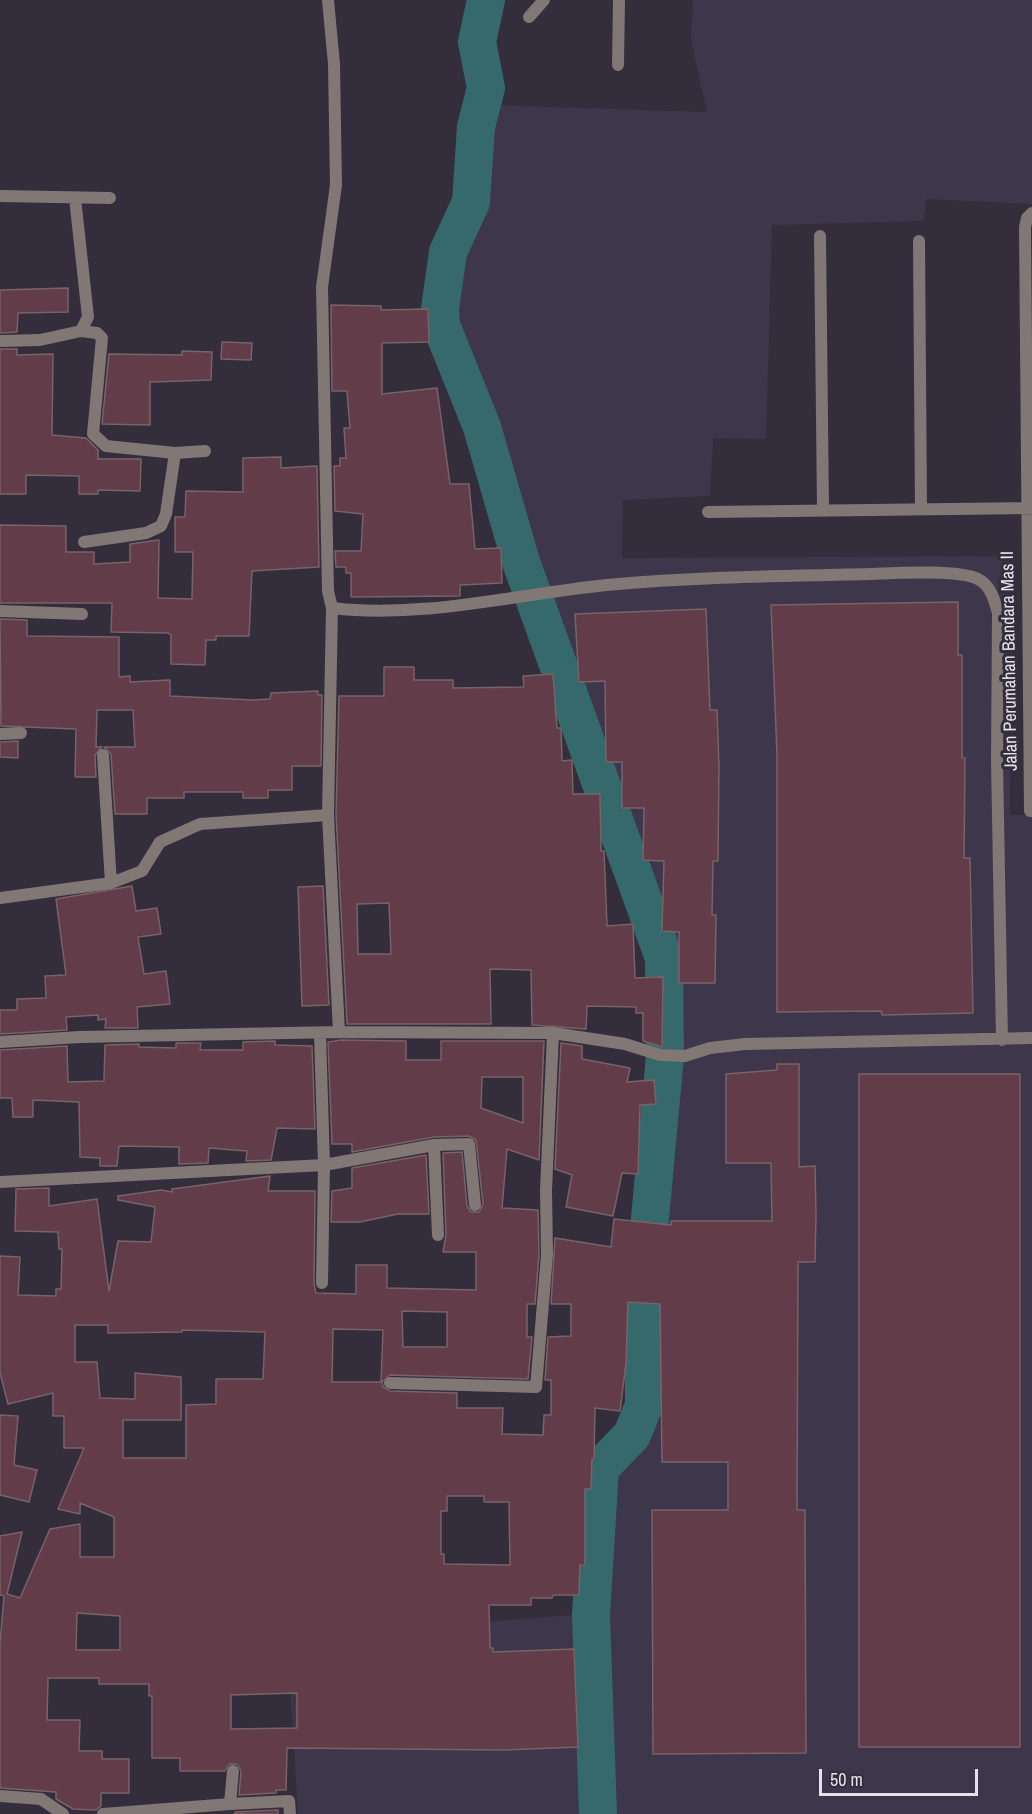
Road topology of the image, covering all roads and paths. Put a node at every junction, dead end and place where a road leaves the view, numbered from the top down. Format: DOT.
graph roads {
  1 [pos="328,0"];
  2 [pos="544,0"];
  3 [pos="619,0"];
  4 [pos="529,17"];
  5 [pos="618,65"];
  6 [pos="0,196"];
  7 [pos="75,198"];
  8 [pos="110,198"];
  9 [pos="1032,213"];
  10 [pos="820,236"];
  11 [pos="919,241"];
  12 [pos="81,331"];
  13 [pos="0,341"];
  14 [pos="205,451"];
  15 [pos="175,453"];
  16 [pos="921,508"];
  17 [pos="1029,508"];
  18 [pos="823,509"];
  19 [pos="708,512"];
  20 [pos="84,542"];
  21 [pos="332,608"];
  22 [pos="0,611"];
  23 [pos="82,614"];
  24 [pos="21,733"];
  25 [pos="0,734"];
  26 [pos="103,755"];
  27 [pos="1032,811"];
  28 [pos="328,815"];
  29 [pos="111,883"];
  30 [pos="0,898"];
  31 [pos="339,1032"];
  32 [pos="553,1033"];
  33 [pos="320,1034"];
  34 [pos="1032,1038"];
  35 [pos="1002,1040"];
  36 [pos="0,1042"];
  37 [pos="434,1145"];
  38 [pos="324,1165"];
  39 [pos="0,1182"];
  40 [pos="475,1205"];
  41 [pos="438,1235"];
  42 [pos="322,1283"];
  43 [pos="390,1383"];
  44 [pos="233,1771"];
  45 [pos="0,1796"];
  46 [pos="230,1804"];
  47 [pos="63,1814"];
  48 [pos="103,1814"];
  49 [pos="290,1814"];
  1 -- 21 [label="street"];
  2 -- 4 [label="street"];
  3 -- 5 [label="street"];
  6 -- 7 [label="street"];
  7 -- 8 [label="street"];
  7 -- 12 [label="street"];
  9 -- 17 [label="street, Jalan Perumahan Bandara Mas II"];
  10 -- 18 [label="street"];
  11 -- 16 [label="street"];
  12 -- 13 [label="street"];
  12 -- 15 [label="street"];
  14 -- 15 [label="street"];
  15 -- 20 [label="street"];
  16 -- 17 [label="street"];
  16 -- 18 [label="street"];
  17 -- 27 [label="street, Jalan Perumahan Bandara Mas II"];
  18 -- 19 [label="street"];
  21 -- 28 [label="street"];
  21 -- 35 [label="street"];
  22 -- 23 [label="street"];
  24 -- 25 [label="street"];
  26 -- 29 [label="street"];
  28 -- 29 [label="street"];
  28 -- 31 [label="street"];
  29 -- 30 [label="street"];
  31 -- 32 [label="street"];
  31 -- 33 [label="street"];
  32 -- 35 [label="street"];
  32 -- 43 [label="street"];
  33 -- 36 [label="street"];
  33 -- 38 [label="street"];
  34 -- 35 [label="street"];
  37 -- 38 [label="street"];
  37 -- 40 [label="street"];
  37 -- 41 [label="street"];
  38 -- 39 [label="street"];
  38 -- 42 [label="street"];
  44 -- 46 [label="street"];
  45 -- 47 [label="street"];
  46 -- 48 [label="street"];
  46 -- 49 [label="street"];
}
